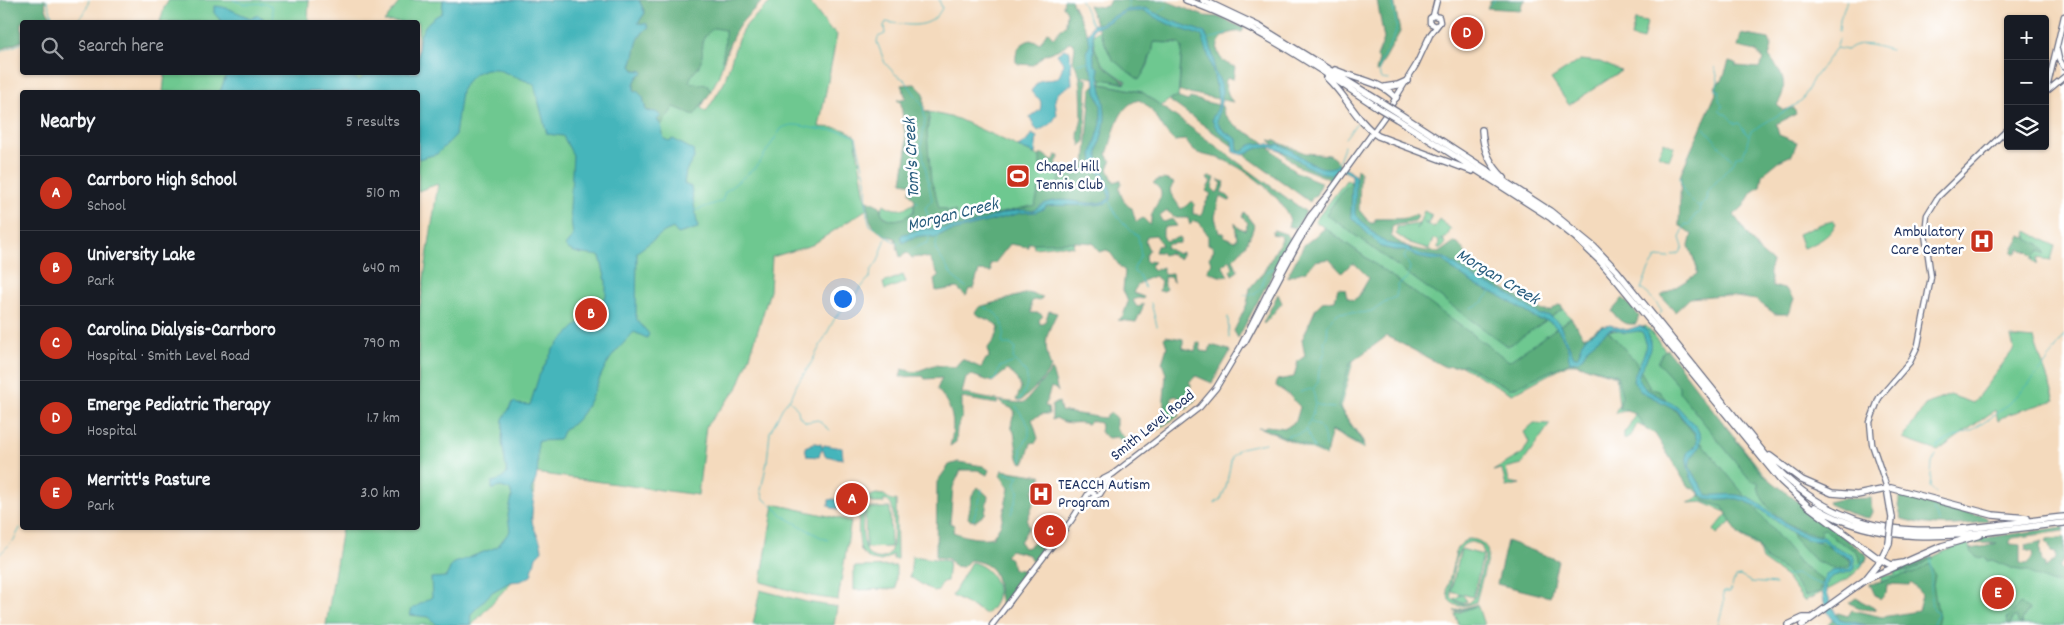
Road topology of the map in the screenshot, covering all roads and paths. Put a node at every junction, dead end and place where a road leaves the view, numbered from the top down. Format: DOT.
graph roads {
  1 [pos="1186,0"];
  2 [pos="1203,0"];
  3 [pos="1437,0"];
  4 [pos="1436,8"];
  5 [pos="1433,16"];
  6 [pos="2064,16"];
  7 [pos="1439,17"];
  8 [pos="1431,24"];
  9 [pos="1253,26"];
  10 [pos="1436,26"];
  11 [pos="1430,35"];
  12 [pos="2058,46"];
  13 [pos="1319,63"];
  14 [pos="1312,65"];
  15 [pos="2064,67"];
  16 [pos="2064,77"];
  17 [pos="2049,78"];
  18 [pos="1407,81"];
  19 [pos="1383,87"];
  20 [pos="2049,89"];
  21 [pos="1396,98"];
  22 [pos="1379,105"];
  23 [pos="1399,117"];
  24 [pos="1482,130"];
  25 [pos="1374,132"];
  26 [pos="2004,133"];
  27 [pos="1492,180"];
  28 [pos="1517,189"];
  29 [pos="1327,196"];
  30 [pos="1298,235"];
  31 [pos="1275,285"];
  32 [pos="1241,346"];
  33 [pos="1753,440"];
  34 [pos="1113,474"];
  35 [pos="1097,483"];
  36 [pos="1887,488"];
  37 [pos="1103,489"];
  38 [pos="1090,491"];
  39 [pos="1793,491"];
  40 [pos="1096,495"];
  41 [pos="1083,504"];
  42 [pos="2064,517"];
  43 [pos="2049,518"];
  44 [pos="2064,523"];
  45 [pos="1996,530"];
  46 [pos="1881,560"];
  47 [pos="1903,563"];
  48 [pos="1865,580"];
  49 [pos="1810,618"];
  50 [pos="992,625"];
  51 [pos="1788,625"];
  52 [pos="1802,625"];
  53 [pos="1815,625"];
  1 -- 9 [label="highway"];
  2 -- 9 [label="highway"];
  3 -- 4 [label="main road"];
  4 -- 5 [label="main road"];
  4 -- 7 [label="main road"];
  5 -- 7 [label="main road"];
  5 -- 8 [label="main road"];
  6 -- 12 [label="main road"];
  7 -- 10 [label="main road"];
  8 -- 10 [label="main road"];
  8 -- 11 [label="main road"];
  9 -- 13 [label="highway"];
  9 -- 14 [label="highway"];
  10 -- 11 [label="main road"];
  11 -- 18 [label="main road, Smith Level Road"];
  12 -- 15 [label="main road"];
  12 -- 17 [label="main road"];
  13 -- 19 [label="highway"];
  13 -- 22 [label="highway"];
  14 -- 22 [label="highway"];
  14 -- 25 [label="highway"];
  16 -- 20 [label="main road"];
  18 -- 19 [label="highway"];
  18 -- 21 [label="main road, Smith Level Road"];
  19 -- 21 [label="highway"];
  21 -- 25 [label="main road, Smith Level Road"];
  22 -- 23 [label="highway, bridge"];
  23 -- 27 [label="highway"];
  23 -- 28 [label="highway"];
  24 -- 28 [label="highway"];
  25 -- 27 [label="highway"];
  25 -- 29 [label="main road, Smith Level Road"];
  26 -- 36 [label="main road"];
  27 -- 39 [label="highway"];
  28 -- 33 [label="highway"];
  29 -- 30 [label="main road, Smith Level Road"];
  29 -- 31 [label="main road, Smith Level Road"];
  30 -- 31 [label="main road"];
  30 -- 32 [label="main road, Smith Level Road"];
  31 -- 32 [label="main road, Smith Level Road"];
  32 -- 34 [label="main road, Smith Level Road"];
  33 -- 36 [label="highway"];
  33 -- 43 [label="highway"];
  34 -- 35 [label="main road, Smith Level Road"];
  34 -- 37 [label="main road, Smith Level Road"];
  35 -- 37 [label="main road"];
  35 -- 38 [label="main road"];
  36 -- 43 [label="highway"];
  36 -- 46 [label="highway, bridge"];
  37 -- 40 [label="main road"];
  38 -- 40 [label="main road"];
  38 -- 41 [label="main road"];
  39 -- 45 [label="highway"];
  39 -- 46 [label="highway"];
  40 -- 41 [label="main road"];
  41 -- 50 [label="main road"];
  42 -- 43 [label="highway"];
  44 -- 45 [label="highway"];
  45 -- 47 [label="highway"];
  46 -- 47 [label="highway"];
  46 -- 48 [label="highway"];
  47 -- 48 [label="highway"];
  48 -- 49 [label="highway"];
  49 -- 51 [label="highway"];
  49 -- 52 [label="highway"];
  49 -- 53 [label="main road"];
}
